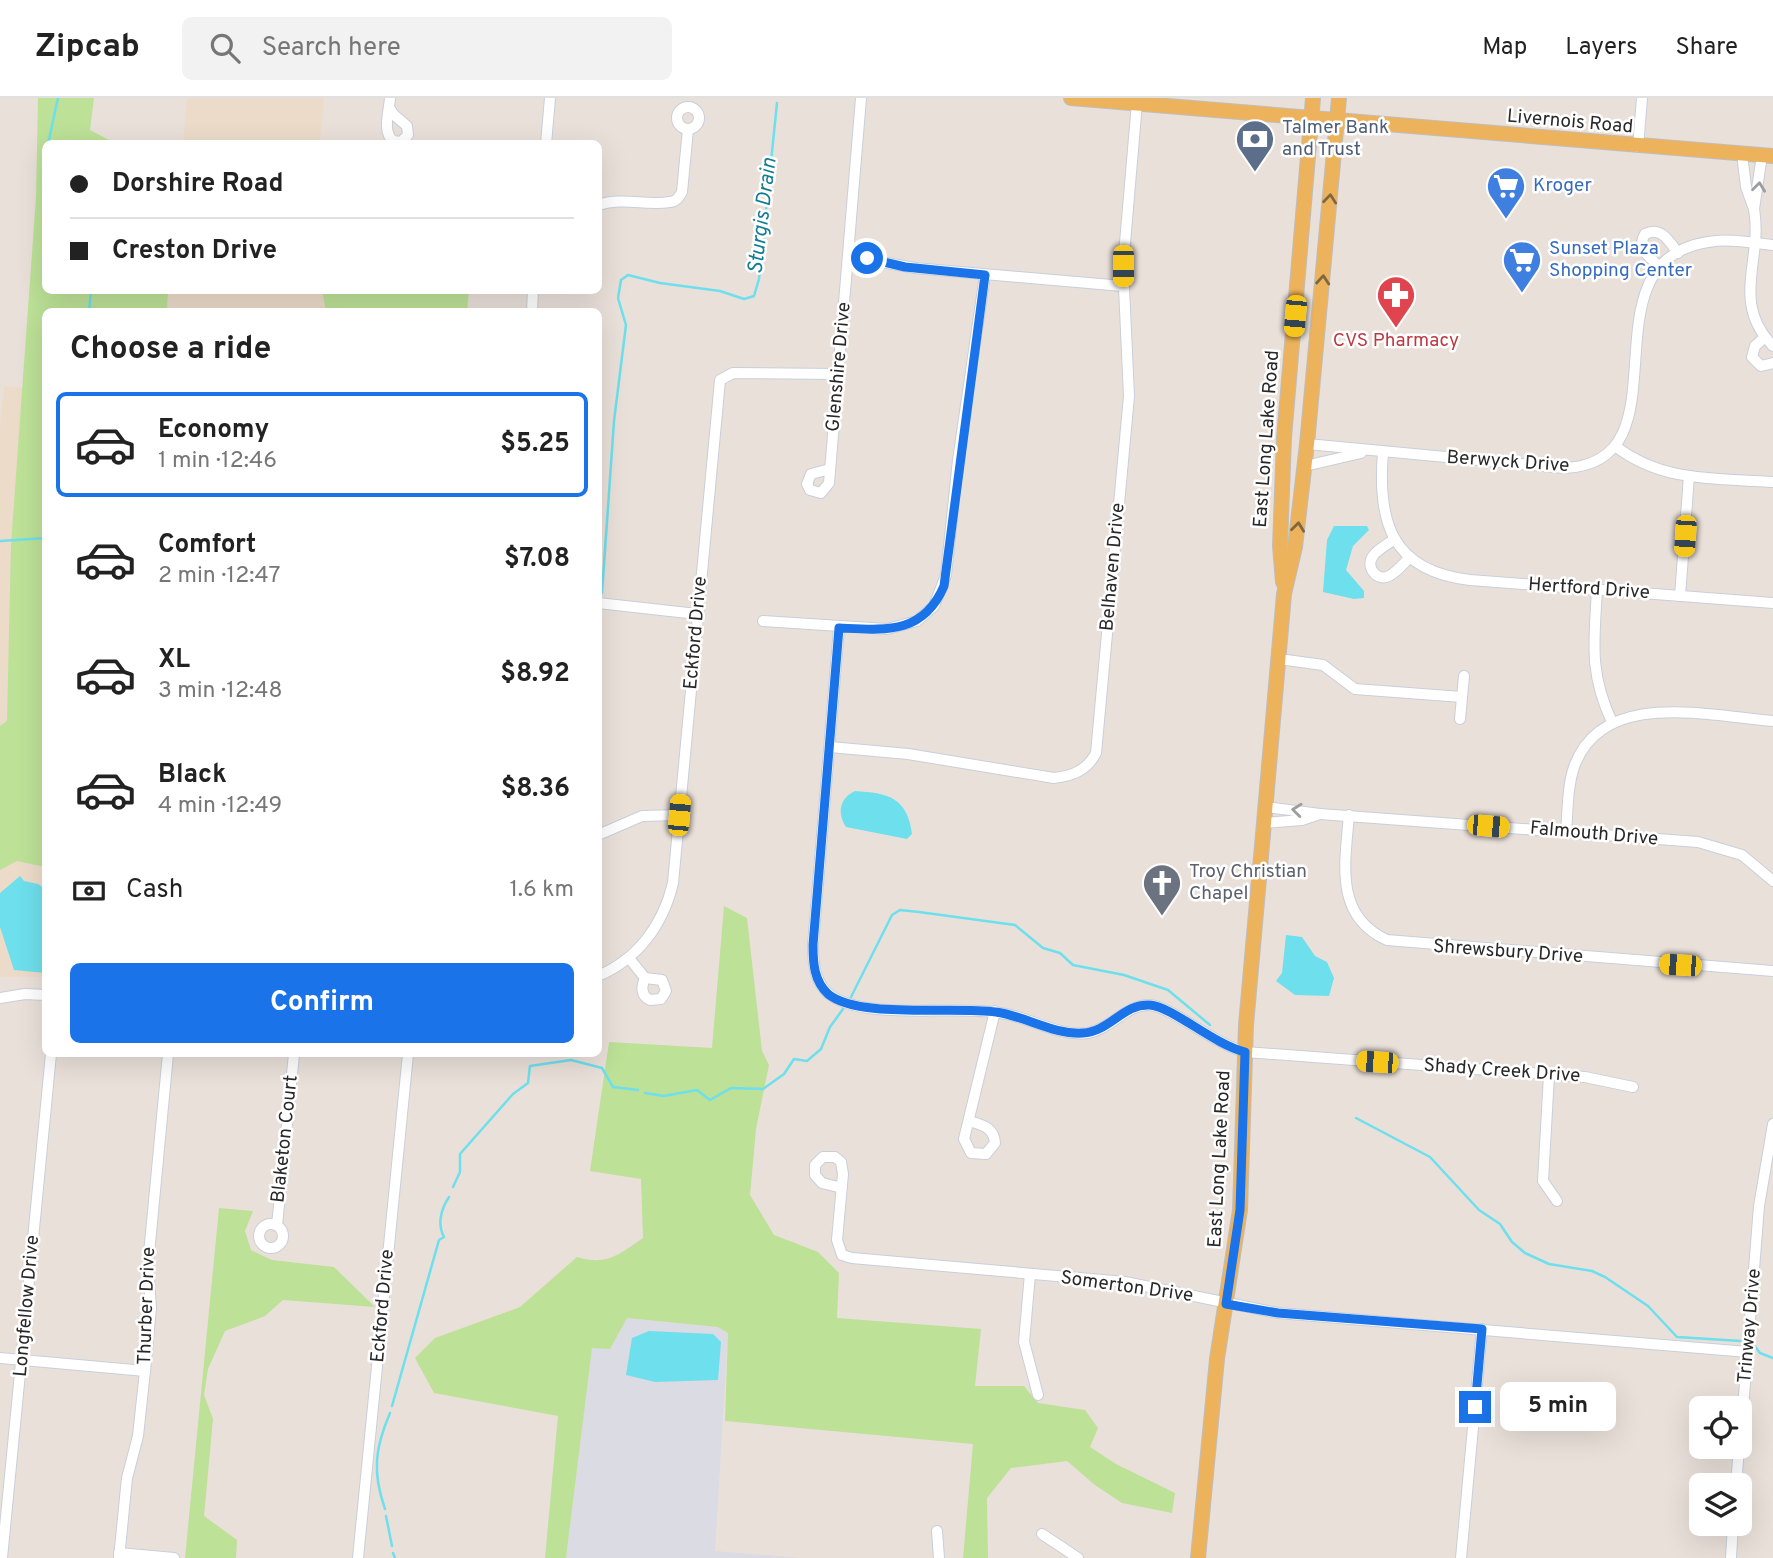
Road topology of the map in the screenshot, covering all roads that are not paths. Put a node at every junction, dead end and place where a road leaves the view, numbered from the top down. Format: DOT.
graph roads {
  1 [pos="550,98"];
  2 [pos="861,98"];
  3 [pos="1071,98"];
  4 [pos="1313,98"];
  5 [pos="1339,98"];
  6 [pos="1642,98"];
  7 [pos="1137,103"];
  8 [pos="1312,118"];
  9 [pos="1337,121"];
  10 [pos="688,129"];
  11 [pos="545,140"];
  12 [pos="1638,147"];
  13 [pos="1742,153"];
  14 [pos="1768,156"];
  15 [pos="1308,168"];
  16 [pos="1333,173"];
  17 [pos="602,204"];
  18 [pos="1755,209"];
  19 [pos="1303,226"];
  20 [pos="1754,243"];
  21 [pos="1773,245"];
  22 [pos="1678,253"];
  23 [pos="848,256"];
  24 [pos="1660,267"];
  25 [pos="985,275"];
  26 [pos="1123,286"];
  27 [pos="1769,341"];
  28 [pos="1773,363"];
  29 [pos="838,374"];
  30 [pos="1311,397"];
  31 [pos="1285,431"];
  32 [pos="1307,444"];
  33 [pos="1615,446"];
  34 [pos="1378,452"];
  35 [pos="1305,466"];
  36 [pos="830,469"];
  37 [pos="1689,476"];
  38 [pos="1773,482"];
  39 [pos="1301,500"];
  40 [pos="1395,539"];
  41 [pos="1410,557"];
  42 [pos="1597,590"];
  43 [pos="1284,594"];
  44 [pos="1680,596"];
  45 [pos="602,603"];
  46 [pos="1773,603"];
  47 [pos="697,614"];
  48 [pos="763,621"];
  49 [pos="839,628"];
  50 [pos="1279,659"];
  51 [pos="1464,677"];
  52 [pos="1462,697"];
  53 [pos="1460,719"];
  54 [pos="1773,721"];
  55 [pos="1612,722"];
  56 [pos="830,747"];
  57 [pos="1266,807"];
  58 [pos="1320,814"];
  59 [pos="679,815"];
  60 [pos="1349,815"];
  61 [pos="1264,823"];
  62 [pos="1566,832"];
  63 [pos="602,833"];
  64 [pos="1773,881"];
  65 [pos="629,958"];
  66 [pos="1773,971"];
  67 [pos="602,974"];
  68 [pos="645,978"];
  69 [pos="42,995"];
  70 [pos="0,998"];
  71 [pos="995,1012"];
  72 [pos="1245,1052"];
  73 [pos="51,1057"];
  74 [pos="168,1057"];
  75 [pos="294,1057"];
  76 [pos="408,1057"];
  77 [pos="1549,1075"];
  78 [pos="1633,1087"];
  79 [pos="969,1121"];
  80 [pos="1773,1124"];
  81 [pos="842,1188"];
  82 [pos="1557,1201"];
  83 [pos="277,1225"];
  84 [pos="1030,1274"];
  85 [pos="1226,1304"];
  86 [pos="1482,1329"];
  87 [pos="1748,1352"];
  88 [pos="0,1357"];
  89 [pos="22,1360"];
  90 [pos="145,1371"];
  91 [pos="1038,1395"];
  92 [pos="1744,1396"];
  93 [pos="937,1531"];
  94 [pos="1042,1534"];
  95 [pos="1732,1536"];
  96 [pos="119,1555"];
  97 [pos="2,1558"];
  98 [pos="174,1558"];
  99 [pos="358,1558"];
  100 [pos="939,1558"];
  101 [pos="1078,1558"];
  102 [pos="1198,1558"];
  103 [pos="1461,1558"];
  104 [pos="1731,1558"];
  1 -- 11 [label="street"];
  2 -- 23 [label="street, Glenshire Drive"];
  3 -- 7 [label="main road, Livernois Road"];
  4 -- 8 [label="main road, East Long Lake Road"];
  5 -- 9 [label="main road, East Long Lake Road"];
  6 -- 12 [label="street"];
  7 -- 8 [label="main road, Livernois Road"];
  7 -- 26 [label="street, Belhaven Drive"];
  8 -- 9 [label="main road, Livernois Road"];
  8 -- 15 [label="main road, East Long Lake Road"];
  9 -- 12 [label="main road, Livernois Road"];
  9 -- 16 [label="main road, East Long Lake Road"];
  10 -- 17 [label="street"];
  12 -- 13 [label="main road, Livernois Road"];
  13 -- 14 [label="main road, Livernois Road"];
  13 -- 18 [label="street"];
  18 -- 14 [label="street, one-way"];
  15 -- 16 [label="main road"];
  15 -- 19 [label="main road, East Long Lake Road"];
  30 -- 16 [label="main road, East Long Lake Road, one-way"];
  18 -- 20 [label="street"];
  19 -- 30 [label="main road"];
  19 -- 31 [label="main road, East Long Lake Road"];
  20 -- 21 [label="street"];
  20 -- 22 [label="street"];
  20 -- 27 [label="street"];
  22 -- 24 [label="street"];
  22 -- 24 [label="street"];
  23 -- 25 [label="street"];
  23 -- 29 [label="street, Glenshire Drive"];
  24 -- 33 [label="street"];
  25 -- 26 [label="street"];
  25 -- 49 [label="street"];
  26 -- 56 [label="street, Belhaven Drive"];
  27 -- 28 [label="street"];
  29 -- 36 [label="street, Glenshire Drive"];
  29 -- 47 [label="street, Eckford Drive"];
  30 -- 32 [label="main road, East Long Lake Road"];
  31 -- 39 [label="main road"];
  31 -- 43 [label="main road, East Long Lake Road"];
  32 -- 34 [label="street, Berwyck Drive"];
  32 -- 35 [label="main road, East Long Lake Road"];
  33 -- 34 [label="street, Berwyck Drive"];
  33 -- 37 [label="street"];
  34 -- 35 [label="street, Berwyck Drive"];
  34 -- 40 [label="street, Hertford Drive"];
  35 -- 39 [label="main road, East Long Lake Road"];
  37 -- 38 [label="street"];
  37 -- 44 [label="street"];
  43 -- 39 [label="main road, East Long Lake Road, one-way"];
  40 -- 41 [label="street, Hertford Drive"];
  40 -- 41 [label="street"];
  41 -- 42 [label="street, Hertford Drive"];
  42 -- 44 [label="street, Hertford Drive"];
  42 -- 55 [label="street"];
  43 -- 50 [label="main road, East Long Lake Road"];
  44 -- 46 [label="street, Hertford Drive"];
  45 -- 47 [label="street"];
  47 -- 59 [label="street, Eckford Drive"];
  48 -- 49 [label="street"];
  49 -- 56 [label="street"];
  50 -- 52 [label="street"];
  50 -- 57 [label="main road, East Long Lake Road"];
  51 -- 52 [label="street"];
  52 -- 53 [label="street"];
  54 -- 55 [label="street"];
  55 -- 62 [label="street"];
  56 -- 71 [label="street, Shady Creek Drive"];
  58 -- 57 [label="street, Falmouth Drive, one-way"];
  57 -- 61 [label="main road, East Long Lake Road"];
  58 -- 60 [label="street, Falmouth Drive"];
  58 -- 61 [label="street, Falmouth Drive"];
  59 -- 63 [label="street"];
  59 -- 65 [label="street, Eckford Drive"];
  60 -- 62 [label="street, Falmouth Drive"];
  60 -- 66 [label="street, Shrewsbury Drive"];
  61 -- 72 [label="main road, East Long Lake Road"];
  62 -- 64 [label="street, Falmouth Drive"];
  65 -- 67 [label="street, Eckford Drive"];
  65 -- 68 [label="street"];
  69 -- 70 [label="street"];
  71 -- 72 [label="street, Shady Creek Drive"];
  71 -- 79 [label="street"];
  72 -- 77 [label="street, Shady Creek Drive"];
  72 -- 85 [label="main road, East Long Lake Road"];
  73 -- 89 [label="street, Longfellow Drive"];
  74 -- 90 [label="street, Thurber Drive"];
  75 -- 83 [label="street, Blaketon Court"];
  76 -- 99 [label="street, Eckford Drive"];
  77 -- 78 [label="street, Shady Creek Drive"];
  77 -- 82 [label="street"];
  80 -- 87 [label="street, Trinway Drive"];
  81 -- 84 [label="street, Somerton Drive"];
  84 -- 85 [label="street, Somerton Drive"];
  84 -- 91 [label="street"];
  85 -- 86 [label="street, Somerton Drive"];
  85 -- 102 [label="main road, East Long Lake Road"];
  86 -- 87 [label="street, Somerton Drive"];
  86 -- 103 [label="street"];
  87 -- 92 [label="street, Trinway Drive"];
  88 -- 89 [label="street"];
  89 -- 90 [label="street"];
  89 -- 97 [label="street, Longfellow Drive"];
  90 -- 96 [label="street, Thurber Drive"];
  93 -- 100 [label="street"];
  94 -- 101 [label="street"];
  95 -- 104 [label="street"];
  96 -- 98 [label="street"];
}
